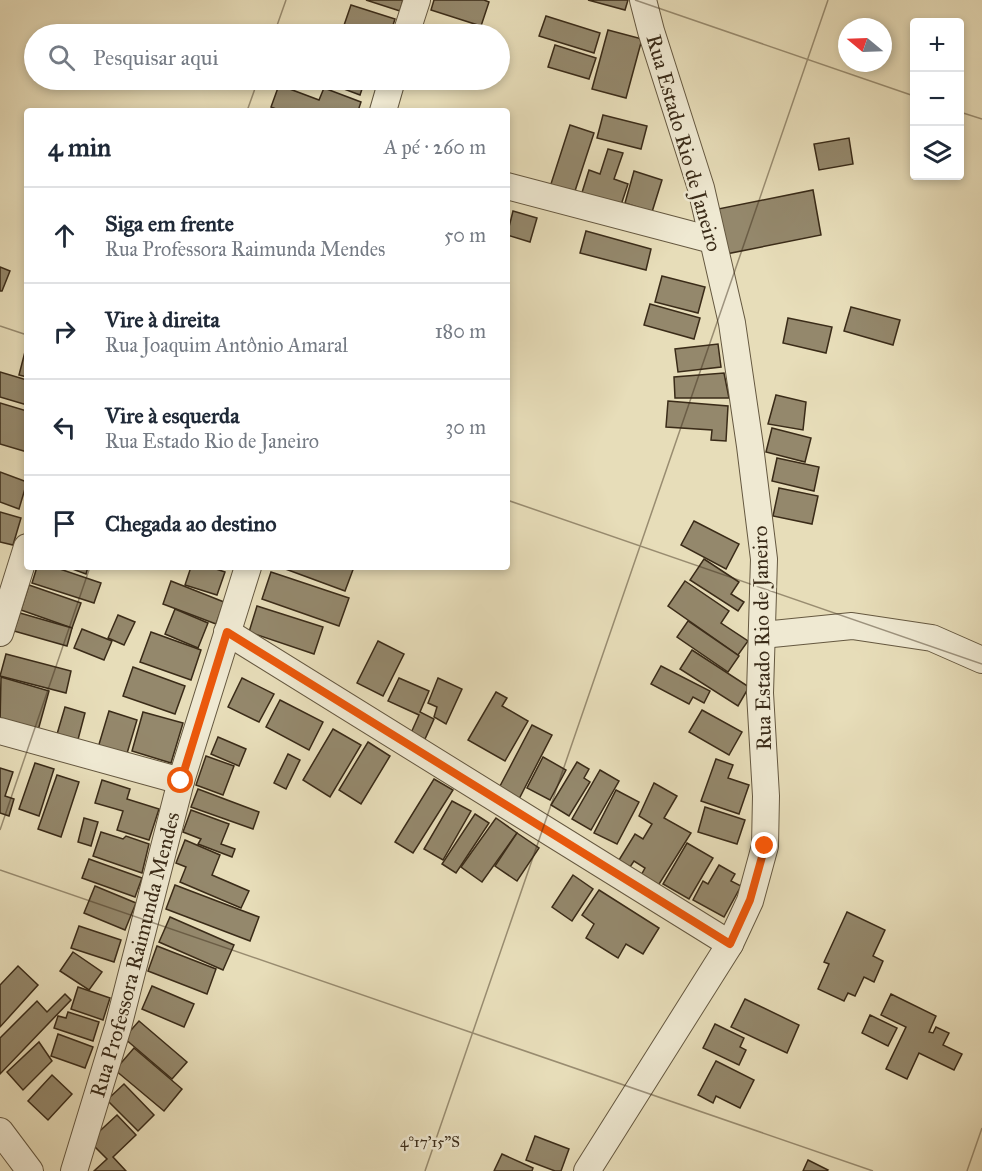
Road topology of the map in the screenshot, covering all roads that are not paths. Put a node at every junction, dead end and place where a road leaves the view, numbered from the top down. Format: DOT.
graph roads {
  1 [pos="417,0"];
  2 [pos="644,0"];
  3 [pos="409,24"];
  4 [pos="389,90"];
  5 [pos="383,108"];
  6 [pos="510,187"];
  7 [pos="712,240"];
  8 [pos="24,557"];
  9 [pos="247,570"];
  10 [pos="227,632"];
  11 [pos="0,633"];
  12 [pos="762,635"];
  13 [pos="982,660"];
  14 [pos="0,731"];
  15 [pos="181,781"];
  16 [pos="730,944"];
  17 [pos="0,1131"];
  18 [pos="30,1171"];
  19 [pos="74,1171"];
  20 [pos="587,1171"];
  1 -- 3 [label="street"];
  2 -- 7 [label="street, Rua Estado Rio de Janeiro"];
  4 -- 5 [label="street"];
  6 -- 7 [label="street"];
  7 -- 12 [label="street, Rua Estado Rio de Janeiro"];
  8 -- 11 [label="street"];
  9 -- 10 [label="street, Rua Professora Raimunda Mendes"];
  10 -- 15 [label="street, Rua Professora Raimunda Mendes"];
  10 -- 16 [label="street"];
  12 -- 13 [label="street"];
  12 -- 16 [label="street, Rua Estado Rio de Janeiro"];
  14 -- 15 [label="street"];
  15 -- 19 [label="street, Rua Professora Raimunda Mendes"];
  16 -- 20 [label="street, Rua Estado Rio de Janeiro"];
  17 -- 18 [label="street"];
}
